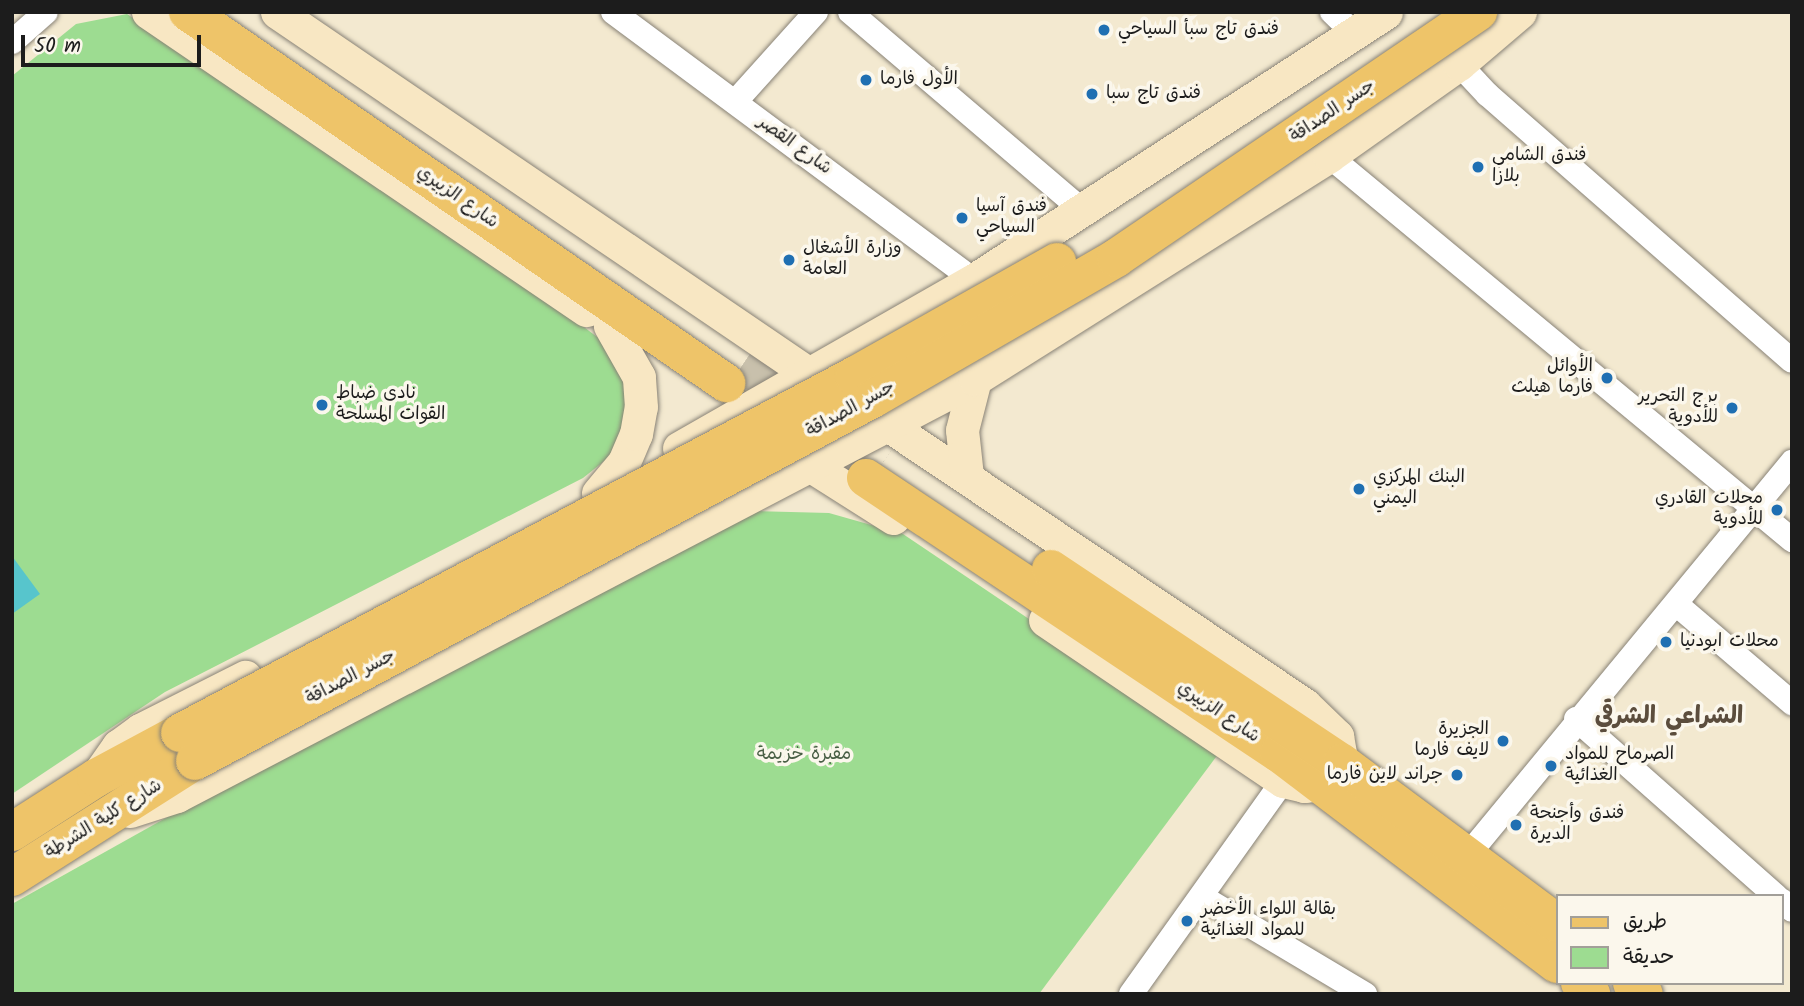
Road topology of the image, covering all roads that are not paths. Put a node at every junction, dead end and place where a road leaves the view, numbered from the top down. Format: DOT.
graph roads {
  1 [pos="46,12"];
  2 [pos="148,12"];
  3 [pos="188,12"];
  4 [pos="233,12"];
  5 [pos="277,12"];
  6 [pos="613,12"];
  7 [pos="816,12"];
  8 [pos="850,12"];
  9 [pos="1386,12"];
  10 [pos="1440,12"];
  11 [pos="1478,12"];
  12 [pos="1520,12"];
  13 [pos="1343,23"];
  14 [pos="12,42"];
  15 [pos="1459,64"];
  16 [pos="735,102"];
  17 [pos="1329,156"];
  18 [pos="1083,211"];
  19 [pos="974,280"];
  20 [pos="610,326"];
  21 [pos="1792,361"];
  22 [pos="808,374"];
  23 [pos="975,379"];
  24 [pos="735,387"];
  25 [pos="810,420"];
  26 [pos="880,454"];
  27 [pos="1792,463"];
  28 [pos="812,467"];
  29 [pos="967,476"];
  30 [pos="598,493"];
  31 [pos="1755,509"];
  32 [pos="1792,540"];
  33 [pos="1676,604"];
  34 [pos="1792,703"];
  35 [pos="1576,719"];
  36 [pos="188,747"];
  37 [pos="1331,773"];
  38 [pos="96,778"];
  39 [pos="1283,781"];
  40 [pos="115,814"];
  41 [pos="12,832"];
  42 [pos="1467,856"];
  43 [pos="12,877"];
  44 [pos="1774,894"];
  45 [pos="1202,897"];
  46 [pos="1556,922"];
  47 [pos="1556,963"];
  48 [pos="1131,994"];
  49 [pos="1365,994"];
  1 -- 14 [label="street"];
  2 -- 20 [label="main road"];
  3 -- 24 [label="main road, شارع الزبيري"];
  4 -- 24 [label="main road, شارع الزبيري"];
  5 -- 22 [label="main road"];
  6 -- 16 [label="street, شارع القصر"];
  7 -- 16 [label="street"];
  8 -- 18 [label="street"];
  9 -- 13 [label="main road"];
  10 -- 36 [label="main road, جسر الصداقة, bridge"];
  11 -- 36 [label="main road, جسر الصداقة, bridge"];
  12 -- 15 [label="main road"];
  13 -- 18 [label="main road"];
  15 -- 17 [label="main road"];
  15 -- 21 [label="street"];
  16 -- 19 [label="street, شارع القصر"];
  17 -- 23 [label="main road"];
  17 -- 31 [label="street"];
  18 -- 19 [label="main road"];
  19 -- 22 [label="main road"];
  20 -- 24 [label="main road"];
  20 -- 30 [label="main road"];
  22 -- 24 [label="main road"];
  22 -- 25 [label="main road"];
  22 -- 26 [label="main road"];
  23 -- 26 [label="main road"];
  23 -- 29 [label="main road"];
  24 -- 25 [label="main road"];
  24 -- 28 [label="main road"];
  24 -- 30 [label="main road"];
  25 -- 26 [label="main road"];
  25 -- 28 [label="main road"];
  26 -- 28 [label="main road"];
  26 -- 29 [label="main road"];
  26 -- 37 [label="main road, شارع الزبيري"];
  27 -- 31 [label="street"];
  28 -- 39 [label="main road"];
  28 -- 40 [label="main road"];
  29 -- 37 [label="main road"];
  30 -- 38 [label="main road"];
  31 -- 32 [label="street"];
  31 -- 33 [label="street"];
  33 -- 34 [label="street"];
  33 -- 35 [label="street"];
  35 -- 42 [label="street"];
  35 -- 44 [label="street"];
  36 -- 38 [label="main road, شارع كلية الشرطة"];
  36 -- 40 [label="main road, شارع كلية الشرطة"];
  37 -- 39 [label="main road"];
  37 -- 42 [label="main road, شارع الزبيري"];
  37 -- 47 [label="main road, شارع الزبيري"];
  38 -- 41 [label="main road, شارع كلية الشرطة"];
  39 -- 45 [label="street"];
  40 -- 43 [label="main road, شارع كلية الشرطة"];
  42 -- 46 [label="main road, شارع الزبيري"];
  45 -- 48 [label="street"];
  45 -- 49 [label="street"];
}
